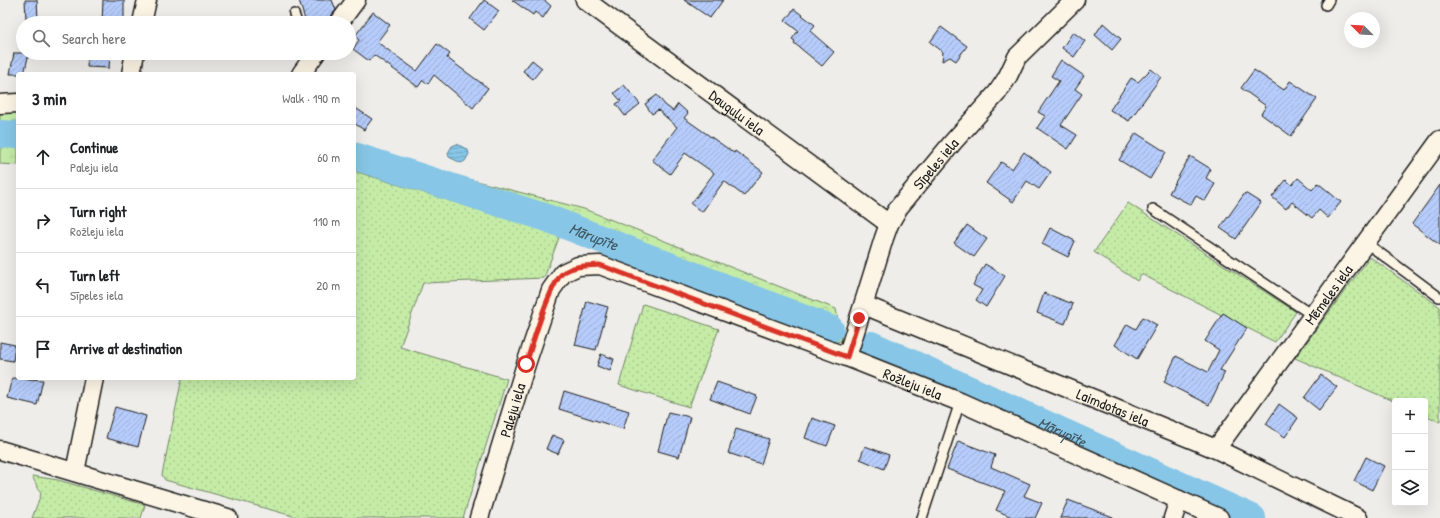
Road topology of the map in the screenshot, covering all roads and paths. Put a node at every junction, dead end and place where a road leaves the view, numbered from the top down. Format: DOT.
graph roads {
  1 [pos="147,0"];
  2 [pos="356,0"];
  3 [pos="1075,0"];
  4 [pos="592,2"];
  5 [pos="144,16"];
  6 [pos="344,16"];
  7 [pos="134,60"];
  8 [pos="311,60"];
  9 [pos="131,72"];
  10 [pos="302,72"];
  11 [pos="16,103"];
  12 [pos="0,104"];
  13 [pos="1440,140"];
  14 [pos="1153,209"];
  15 [pos="889,224"];
  16 [pos="1365,242"];
  17 [pos="600,265"];
  18 [pos="1439,297"];
  19 [pos="864,305"];
  20 [pos="1312,315"];
  21 [pos="847,357"];
  22 [pos="94,380"];
  23 [pos="960,402"];
  24 [pos="1216,449"];
  25 [pos="0,450"];
  26 [pos="75,472"];
  27 [pos="1179,500"];
  28 [pos="225,518"];
  29 [pos="479,518"];
  30 [pos="922,518"];
  31 [pos="1173,518"];
  32 [pos="1219,518"];
  33 [pos="1358,518"];
  1 -- 5 [label="street"];
  2 -- 6 [label="street"];
  3 -- 15 [label="street, Sīpeles iela"];
  4 -- 15 [label="street, Dauguļu iela"];
  7 -- 9 [label="street"];
  8 -- 10 [label="street"];
  11 -- 12 [label="street"];
  13 -- 16 [label="street, Mēmeles iela"];
  14 -- 20 [label="lane"];
  15 -- 19 [label="street, Sīpeles iela"];
  16 -- 18 [label="lane"];
  16 -- 20 [label="street, Mēmeles iela"];
  17 -- 21 [label="street, Rožleju iela"];
  17 -- 29 [label="street, Paleju iela"];
  19 -- 21 [label="street, Sīpeles iela"];
  19 -- 24 [label="street, Laimdotas iela"];
  20 -- 24 [label="street, Mēmeles iela"];
  21 -- 23 [label="street, Rožleju iela"];
  22 -- 26 [label="street"];
  23 -- 27 [label="street, Rožleju iela"];
  23 -- 30 [label="lane"];
  24 -- 33 [label="street, Laimdotas iela"];
  25 -- 26 [label="street"];
  26 -- 28 [label="street"];
  27 -- 31 [label="street"];
  27 -- 32 [label="street, Rožleju iela"];
}
